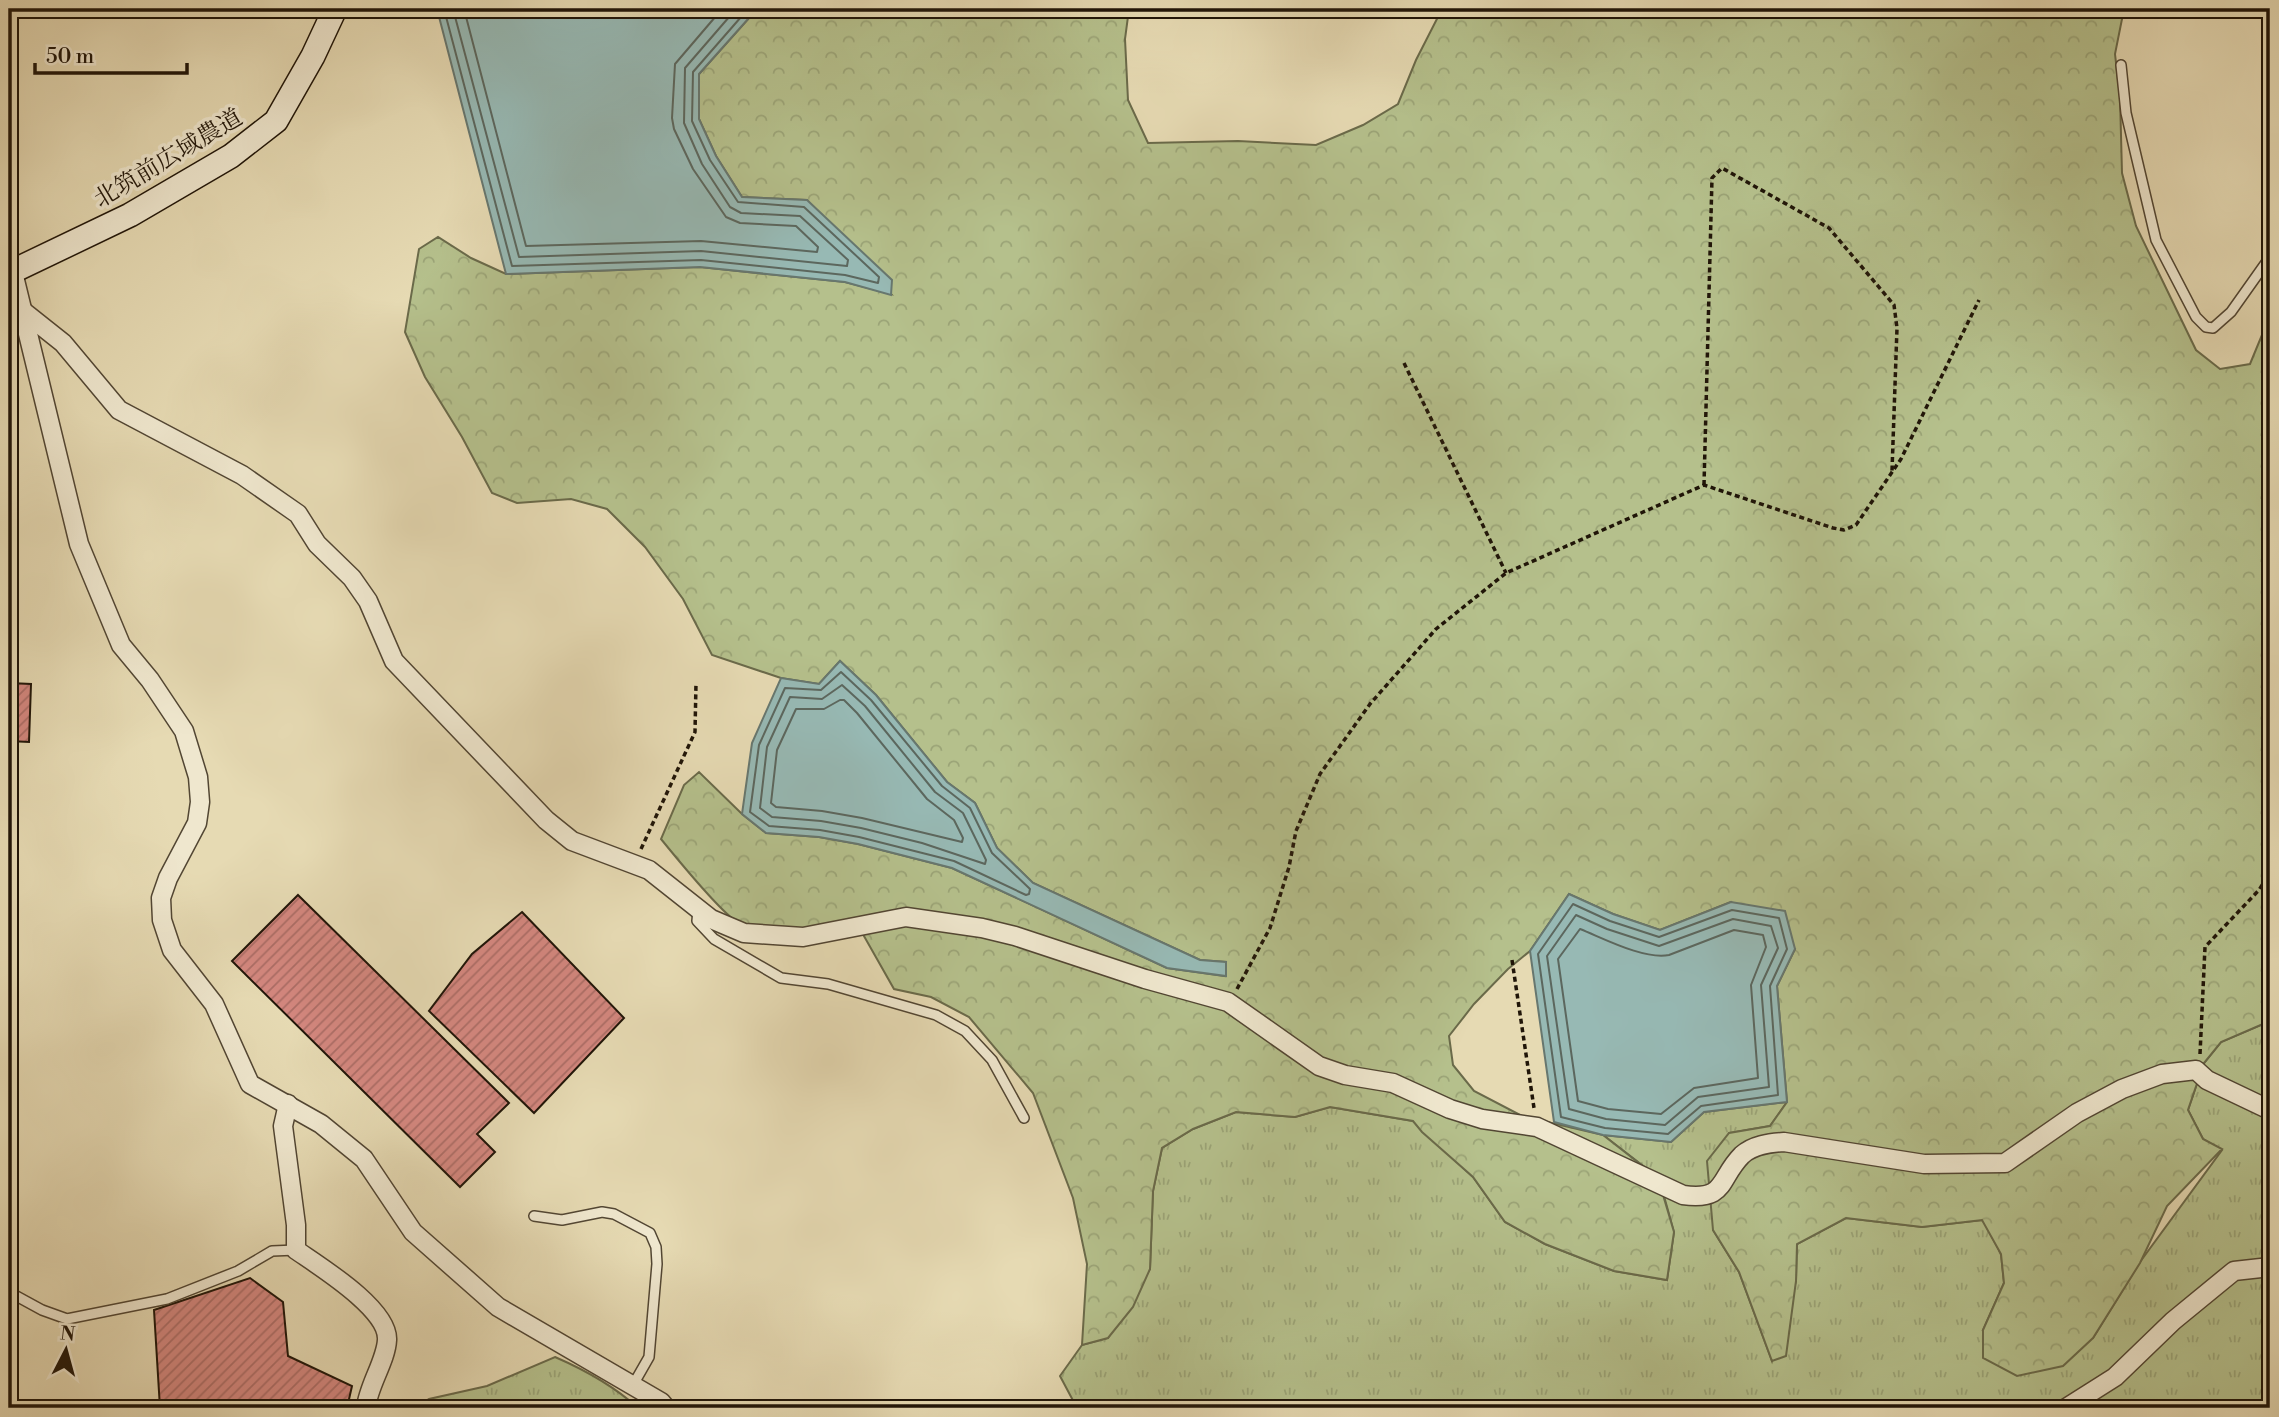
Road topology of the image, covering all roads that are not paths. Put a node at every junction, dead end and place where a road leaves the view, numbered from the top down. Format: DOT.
graph roads {
  1 [pos="335,9"];
  2 [pos="2121,65"];
  3 [pos="2270,257"];
  4 [pos="11,273"];
  5 [pos="24,312"];
  6 [pos="699,908"];
  7 [pos="288,1104"];
  8 [pos="2270,1110"];
  9 [pos="1024,1118"];
  10 [pos="534,1216"];
  11 [pos="296,1250"];
  12 [pos="2270,1267"];
  13 [pos="9,1292"];
  14 [pos="633,1385"];
  15 [pos="366,1408"];
  16 [pos="666,1408"];
  17 [pos="2066,1408"];
  1 -- 4 [label="street, 北筑前広域農道"];
  2 -- 3 [label="lane"];
  4 -- 5 [label="street"];
  5 -- 6 [label="street"];
  5 -- 7 [label="street"];
  6 -- 8 [label="street"];
  6 -- 9 [label="lane"];
  7 -- 11 [label="street"];
  7 -- 14 [label="street"];
  10 -- 14 [label="lane"];
  11 -- 13 [label="lane"];
  11 -- 15 [label="street"];
  12 -- 17 [label="street"];
  14 -- 16 [label="street"];
}
